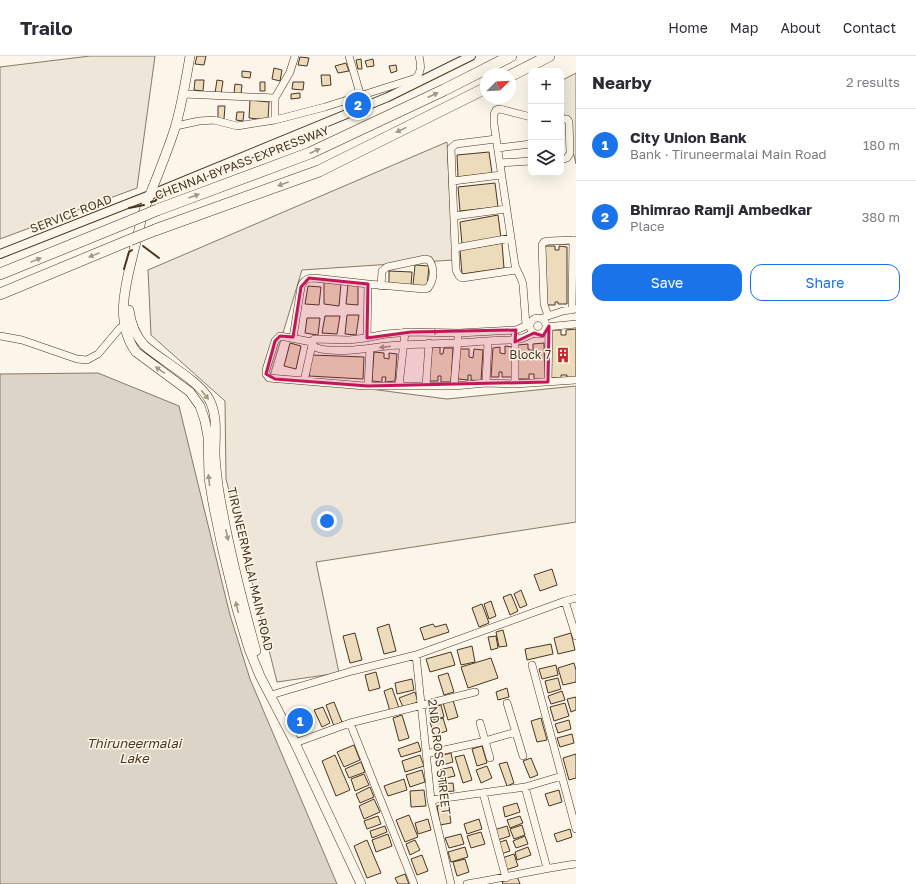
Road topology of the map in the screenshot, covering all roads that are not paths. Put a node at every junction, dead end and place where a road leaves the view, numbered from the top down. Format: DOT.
graph roads {
  1 [pos="190,56"];
  2 [pos="295,56"];
  3 [pos="349,56"];
  4 [pos="419,56"];
  5 [pos="471,56"];
  6 [pos="511,56"];
  7 [pos="549,56"];
  8 [pos="516,73"];
  9 [pos="480,91"];
  10 [pos="184,94"];
  11 [pos="361,96"];
  12 [pos="275,98"];
  13 [pos="364,107"];
  14 [pos="528,116"];
  15 [pos="564,119"];
  16 [pos="275,120"];
  17 [pos="176,126"];
  18 [pos="496,139"];
  19 [pos="528,144"];
  20 [pos="498,148"];
  21 [pos="564,159"];
  22 [pos="528,161"];
  23 [pos="500,163"];
  24 [pos="502,174"];
  25 [pos="453,181"];
  26 [pos="150,195"];
  27 [pos="506,209"];
  28 [pos="454,216"];
  29 [pos="511,238"];
  30 [pos="574,240"];
  31 [pos="456,248"];
  32 [pos="0,254"];
  33 [pos="516,270"];
  34 [pos="0,274"];
  35 [pos="368,284"];
  36 [pos="381,286"];
  37 [pos="0,294"];
  38 [pos="574,309"];
  39 [pos="548,316"];
  40 [pos="541,318"];
  41 [pos="128,324"];
  42 [pos="528,324"];
  43 [pos="576,324"];
  44 [pos="547,326"];
  45 [pos="516,330"];
  46 [pos="405,332"];
  47 [pos="459,333"];
  48 [pos="534,333"];
  49 [pos="0,336"];
  50 [pos="293,338"];
  51 [pos="367,338"];
  52 [pos="515,340"];
  53 [pos="488,342"];
  54 [pos="312,343"];
  55 [pos="429,343"];
  56 [pos="458,343"];
  57 [pos="404,345"];
  58 [pos="370,349"];
  59 [pos="576,380"];
  60 [pos="304,381"];
  61 [pos="548,382"];
  62 [pos="486,383"];
  63 [pos="514,384"];
  64 [pos="368,386"];
  65 [pos="399,386"];
  66 [pos="426,386"];
  67 [pos="454,386"];
  68 [pos="576,598"];
  69 [pos="565,601"];
  70 [pos="576,636"];
  71 [pos="416,655"];
  72 [pos="532,665"];
  73 [pos="476,692"];
  74 [pos="271,695"];
  75 [pos="507,703"];
  76 [pos="422,705"];
  77 [pos="350,723"];
  78 [pos="480,723"];
  79 [pos="516,732"];
  80 [pos="483,742"];
  81 [pos="295,743"];
  82 [pos="426,754"];
  83 [pos="523,756"];
  84 [pos="490,758"];
  85 [pos="562,776"];
  86 [pos="525,787"];
  87 [pos="483,793"];
  88 [pos="431,800"];
  89 [pos="576,829"];
  90 [pos="576,864"];
  91 [pos="547,868"];
  92 [pos="506,878"];
  93 [pos="361,884"];
  94 [pos="414,884"];
  95 [pos="451,884"];
  96 [pos="467,884"];
  1 -- 10 [label="main road, TIRUNEERMALAI MAIN ROAD"];
  2 -- 12 [label="street"];
  3 -- 11 [label="street"];
  4 -- 11 [label="street"];
  5 -- 13 [label="street, SERVICE ROAD"];
  34 -- 6 [label="highway, CHENNAI BYPASS EXPRESSWAY, one-way, bridge"];
  7 -- 8 [label="highway"];
  9 -- 37 [label="highway, one-way, bridge"];
  10 -- 12 [label="street"];
  10 -- 17 [label="main road, TIRUNEERMALAI MAIN ROAD"];
  11 -- 13 [label="street"];
  11 -- 16 [label="street"];
  12 -- 16 [label="street"];
  13 -- 26 [label="street, SERVICE ROAD"];
  14 -- 18 [label="street"];
  15 -- 21 [label="street"];
  16 -- 17 [label="street"];
  17 -- 26 [label="main road, TIRUNEERMALAI MAIN ROAD"];
  18 -- 20 [label="street"];
  18 -- 25 [label="street"];
  19 -- 20 [label="street"];
  20 -- 23 [label="street"];
  22 -- 23 [label="street"];
  23 -- 24 [label="street"];
  24 -- 25 [label="street"];
  24 -- 27 [label="street"];
  25 -- 28 [label="street"];
  26 -- 32 [label="street, SERVICE ROAD"];
  26 -- 41 [label="main road, TIRUNEERMALAI MAIN ROAD"];
  27 -- 28 [label="street"];
  27 -- 29 [label="street"];
  28 -- 31 [label="street"];
  29 -- 31 [label="street"];
  29 -- 33 [label="street"];
  30 -- 38 [label="street"];
  30 -- 39 [label="street"];
  31 -- 33 [label="street"];
  33 -- 42 [label="street"];
  35 -- 36 [label="street"];
  35 -- 50 [label="street"];
  35 -- 51 [label="street"];
  36 -- 36 [label="street"];
  38 -- 39 [label="street"];
  39 -- 40 [label="street"];
  40 -- 42 [label="street"];
  40 -- 44 [label="street"];
  41 -- 49 [label="street"];
  41 -- 74 [label="main road, TIRUNEERMALAI MAIN ROAD"];
  42 -- 45 [label="street"];
  42 -- 48 [label="street"];
  43 -- 44 [label="street"];
  44 -- 48 [label="street"];
  44 -- 61 [label="street"];
  45 -- 47 [label="street"];
  45 -- 52 [label="street"];
  46 -- 47 [label="street, one-way"];
  46 -- 51 [label="street"];
  46 -- 57 [label="street"];
  47 -- 56 [label="street"];
  48 -- 52 [label="street"];
  50 -- 54 [label="street"];
  50 -- 60 [label="street"];
  51 -- 54 [label="street"];
  52 -- 53 [label="street"];
  52 -- 63 [label="street"];
  53 -- 56 [label="street"];
  53 -- 62 [label="street"];
  54 -- 58 [label="street"];
  54 -- 60 [label="street"];
  55 -- 56 [label="street"];
  55 -- 57 [label="street"];
  55 -- 66 [label="street"];
  56 -- 67 [label="street"];
  57 -- 58 [label="street, one-way"];
  57 -- 65 [label="street"];
  58 -- 64 [label="street"];
  59 -- 61 [label="street"];
  60 -- 64 [label="street"];
  61 -- 63 [label="street"];
  62 -- 63 [label="street"];
  62 -- 67 [label="street"];
  64 -- 65 [label="street"];
  65 -- 66 [label="street"];
  66 -- 67 [label="street"];
  68 -- 69 [label="street"];
  69 -- 70 [label="street"];
  69 -- 71 [label="street"];
  71 -- 74 [label="street"];
  71 -- 76 [label="street, 2ND CROSS STREET"];
  72 -- 85 [label="street"];
  73 -- 76 [label="street"];
  74 -- 81 [label="main road, TIRUNEERMALAI MAIN ROAD"];
  75 -- 79 [label="street"];
  76 -- 77 [label="street"];
  76 -- 82 [label="street, 2ND CROSS STREET"];
  77 -- 81 [label="street"];
  77 -- 94 [label="street"];
  78 -- 80 [label="street"];
  79 -- 80 [label="street"];
  79 -- 83 [label="street"];
  80 -- 82 [label="street"];
  80 -- 84 [label="street"];
  81 -- 93 [label="main road, TIRUNEERMALAI MAIN ROAD"];
  82 -- 88 [label="street, 2ND CROSS STREET"];
  85 -- 86 [label="street"];
  85 -- 89 [label="street"];
  86 -- 87 [label="street"];
  86 -- 91 [label="street"];
  87 -- 88 [label="street"];
  87 -- 92 [label="street"];
  88 -- 95 [label="street, 2ND CROSS STREET"];
  90 -- 91 [label="street"];
  91 -- 92 [label="street"];
  92 -- 96 [label="street"];
}
